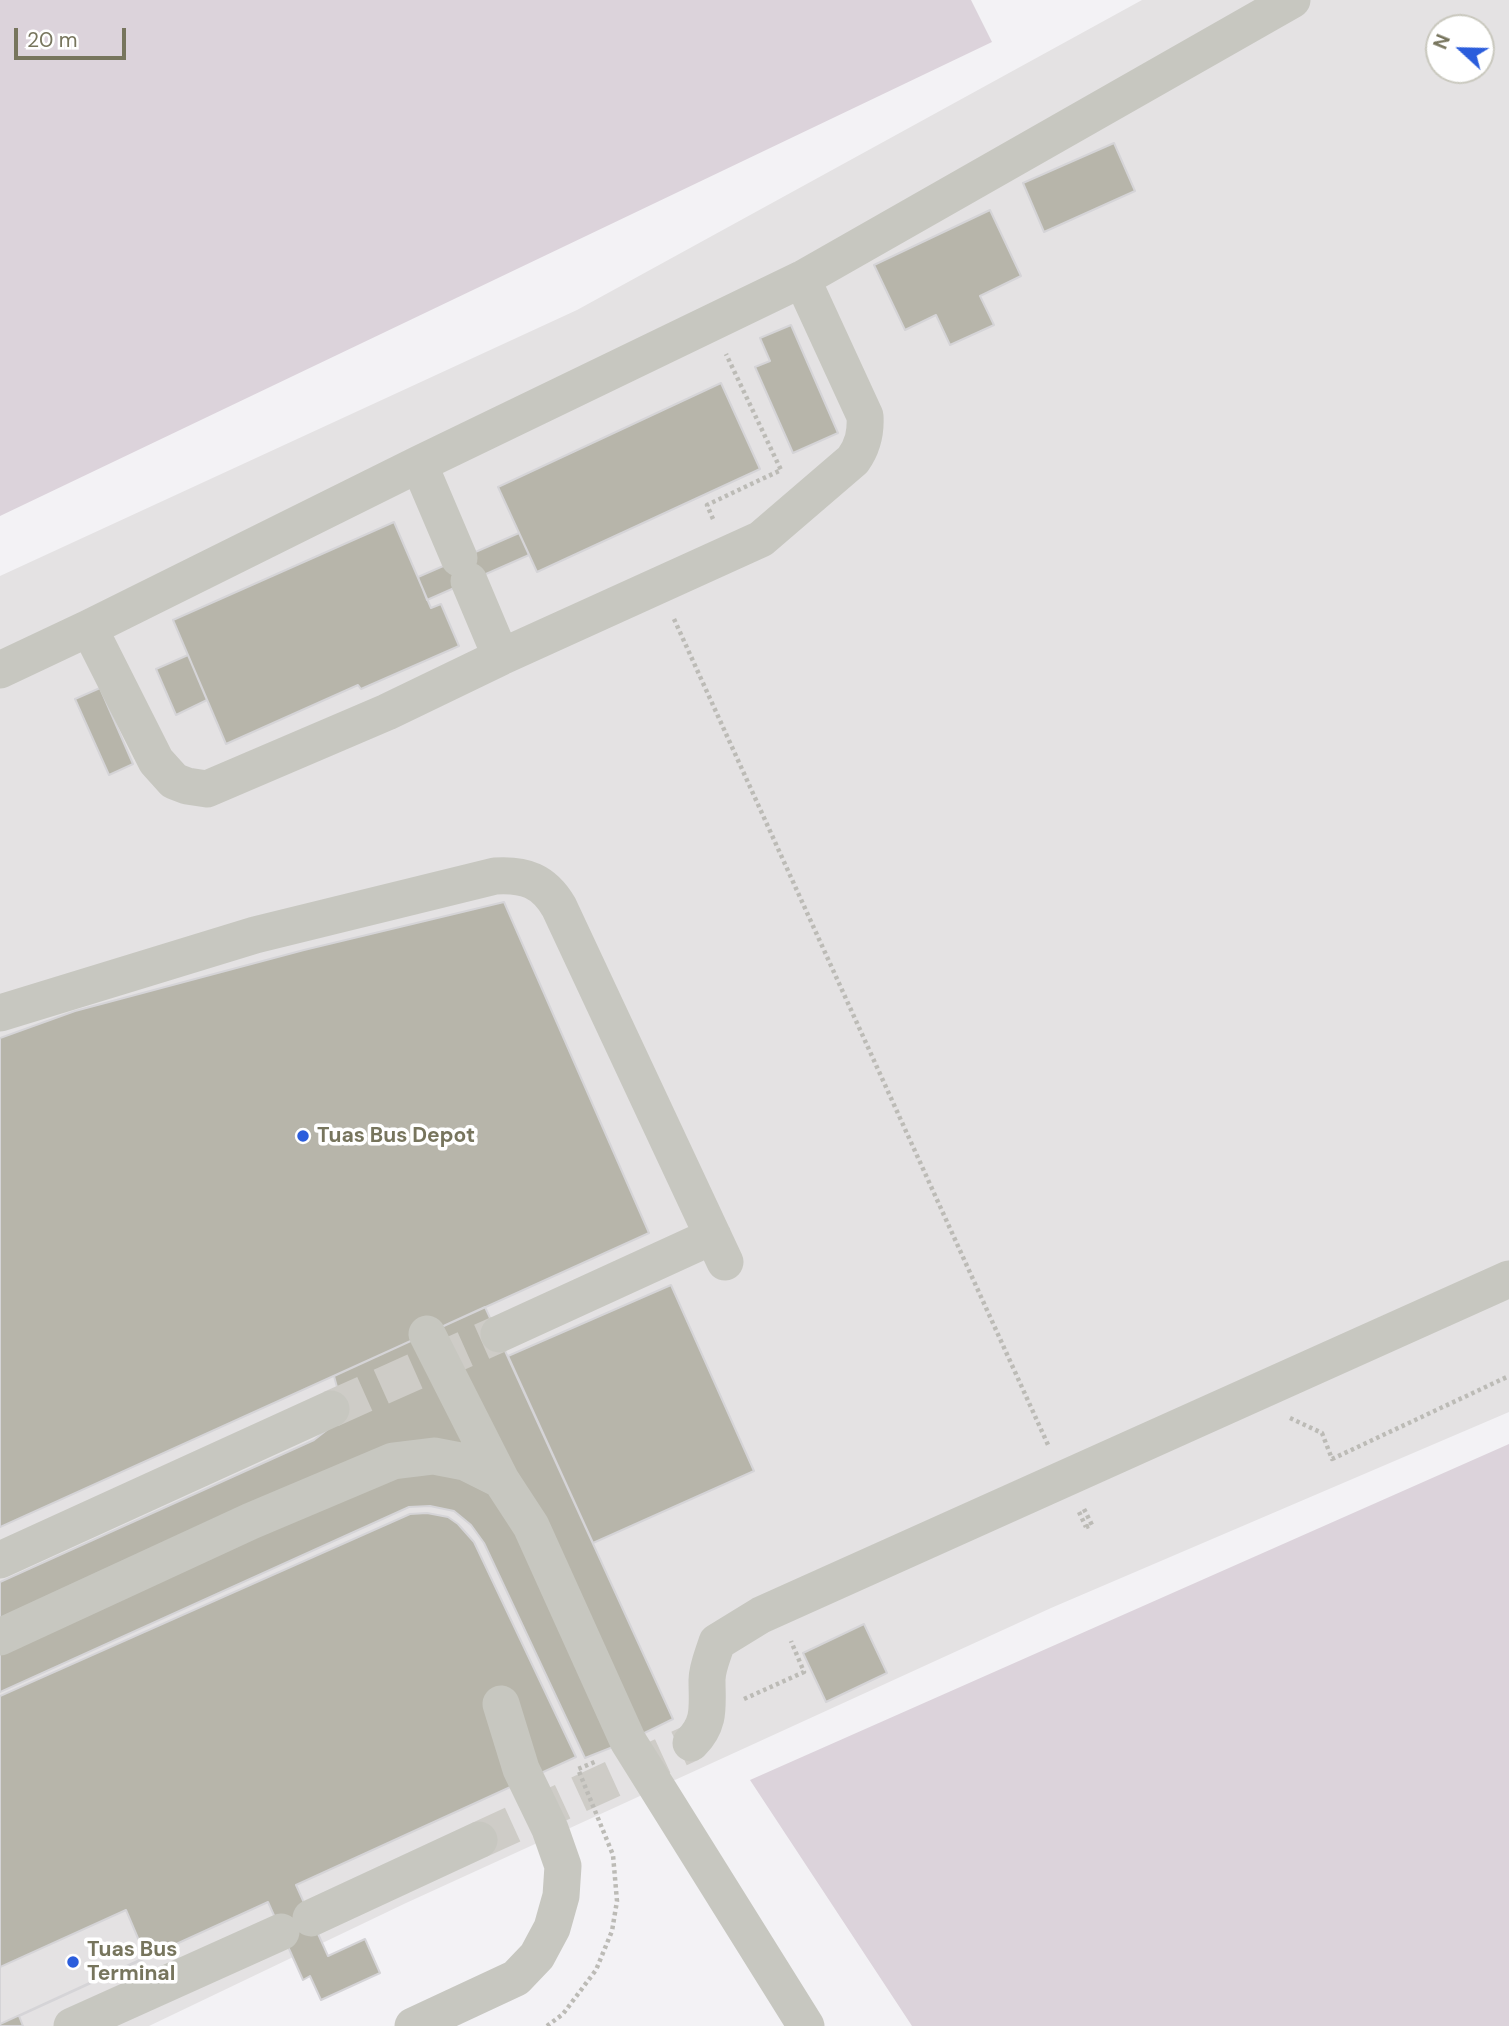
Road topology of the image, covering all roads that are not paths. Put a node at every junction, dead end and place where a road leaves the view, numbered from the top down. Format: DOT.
graph roads {
  1 [pos="1292,0"];
  2 [pos="802,279"];
  3 [pos="419,464"];
  4 [pos="89,628"];
  5 [pos="502,656"];
  6 [pos="0,670"];
  7 [pos="0,1013"];
  8 [pos="1509,1279"];
  9 [pos="427,1334"];
  10 [pos="499,1334"];
  11 [pos="331,1409"];
  12 [pos="501,1480"];
  13 [pos="0,1560"];
  14 [pos="0,1637"];
  15 [pos="501,1704"];
  16 [pos="699,1729"];
  17 [pos="479,1840"];
  18 [pos="72,2026"];
  19 [pos="413,2026"];
  20 [pos="806,2026"];
  1 -- 2 [label="lane"];
  2 -- 3 [label="lane"];
  2 -- 5 [label="lane"];
  3 -- 4 [label="lane"];
  3 -- 5 [label="lane"];
  4 -- 5 [label="lane"];
  4 -- 6 [label="lane"];
  7 -- 10 [label="lane"];
  8 -- 16 [label="lane"];
  9 -- 12 [label="lane"];
  11 -- 13 [label="lane"];
  12 -- 14 [label="lane"];
  12 -- 20 [label="lane"];
  15 -- 19 [label="lane"];
  17 -- 18 [label="lane"];
}
